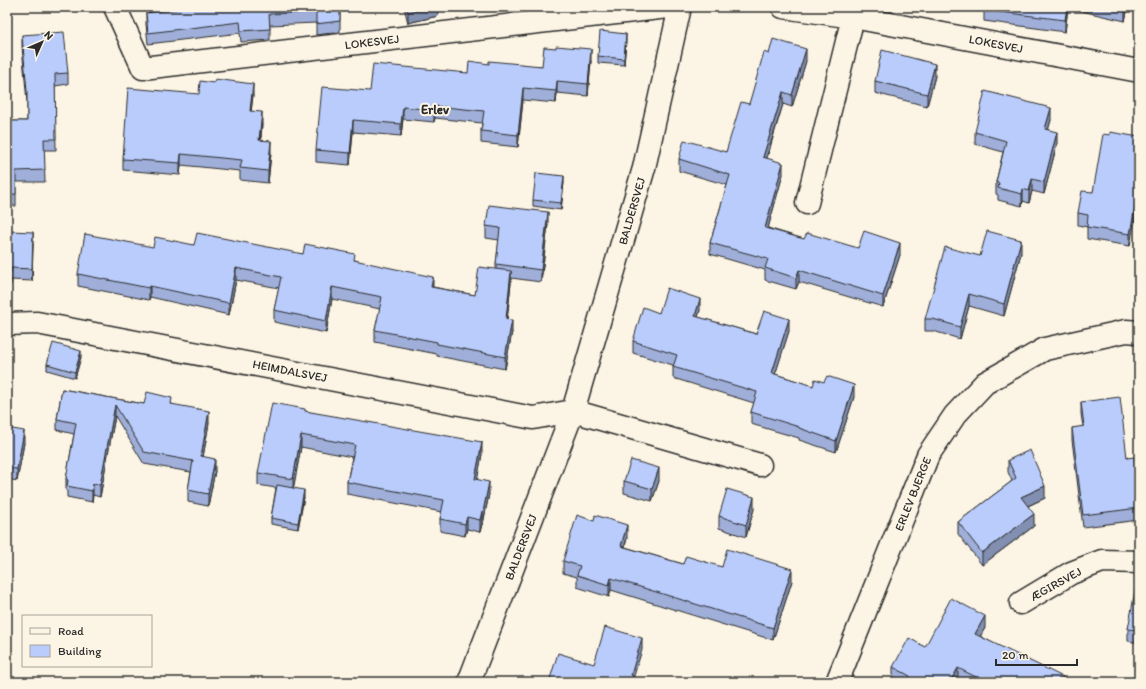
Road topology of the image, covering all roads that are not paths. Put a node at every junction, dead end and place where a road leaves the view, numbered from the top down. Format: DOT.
graph roads {
  1 [pos="115,7"];
  2 [pos="668,7"];
  3 [pos="680,7"];
  4 [pos="783,7"];
  5 [pos="853,17"];
  6 [pos="1139,71"];
  7 [pos="807,203"];
  8 [pos="7,324"];
  9 [pos="1139,332"];
  10 [pos="573,412"];
  11 [pos="760,465"];
  12 [pos="1139,562"];
  13 [pos="1021,603"];
  14 [pos="469,682"];
  15 [pos="837,682"];
  1 -- 2 [label="street, LOKESVEJ"];
  3 -- 10 [label="street, BALDERSVEJ"];
  4 -- 5 [label="street, LOKESVEJ"];
  5 -- 6 [label="street, LOKESVEJ"];
  5 -- 7 [label="street"];
  8 -- 10 [label="street, HEIMDALSVEJ"];
  9 -- 15 [label="street, ERLEV BJERGE"];
  10 -- 11 [label="street"];
  10 -- 14 [label="street, BALDERSVEJ"];
  12 -- 13 [label="street, ÆGIRSVEJ"];
}
